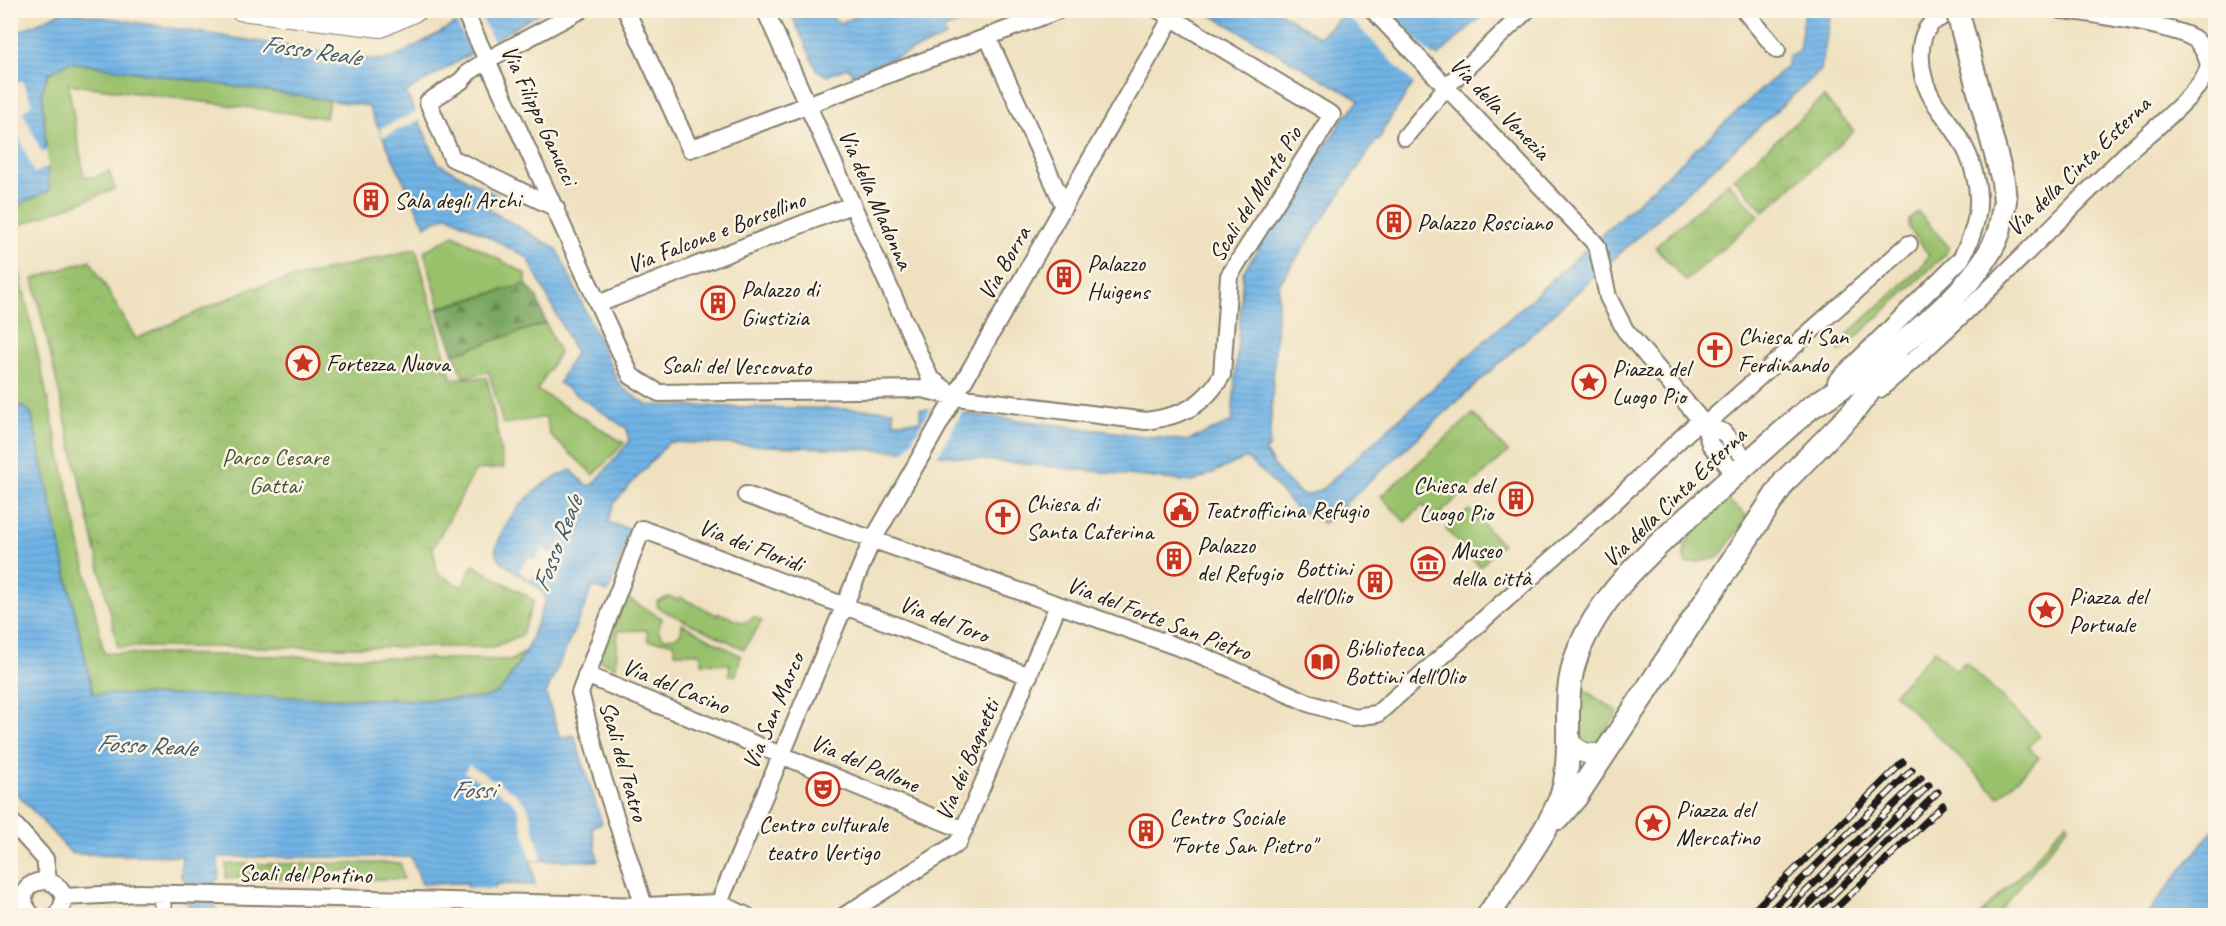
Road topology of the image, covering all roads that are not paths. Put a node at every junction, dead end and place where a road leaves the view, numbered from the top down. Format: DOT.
graph roads {
  1 [pos="240,10"];
  2 [pos="418,10"];
  3 [pos="581,10"];
  4 [pos="626,10"];
  5 [pos="765,10"];
  6 [pos="1059,10"];
  7 [pos="1373,10"];
  8 [pos="1527,10"];
  9 [pos="1744,10"];
  10 [pos="1957,10"];
  11 [pos="1962,10"];
  12 [pos="2060,10"];
  13 [pos="464,11"];
  14 [pos="263,12"];
  15 [pos="1169,13"];
  16 [pos="988,38"];
  17 [pos="1777,50"];
  18 [pos="485,54"];
  19 [pos="1447,86"];
  20 [pos="808,105"];
  21 [pos="1405,137"];
  22 [pos="851,205"];
  23 [pos="1064,206"];
  24 [pos="556,208"];
  25 [pos="1909,244"];
  26 [pos="598,304"];
  27 [pos="1921,326"];
  28 [pos="952,403"];
  29 [pos="1810,408"];
  30 [pos="1852,413"];
  31 [pos="1703,422"];
  32 [pos="1742,468"];
  33 [pos="746,495"];
  34 [pos="642,529"];
  35 [pos="874,538"];
  36 [pos="1058,605"];
  37 [pos="843,606"];
  38 [pos="586,675"];
  39 [pos="1029,676"];
  40 [pos="1566,739"];
  41 [pos="781,754"];
  42 [pos="1604,754"];
  43 [pos="10,820"];
  44 [pos="964,830"];
  45 [pos="1534,846"];
  46 [pos="48,880"];
  47 [pos="161,894"];
  48 [pos="17,896"];
  49 [pos="63,897"];
  50 [pos="312,898"];
  51 [pos="414,905"];
  52 [pos="644,906"];
  53 [pos="715,909"];
  54 [pos="32,915"];
  55 [pos="55,915"];
  56 [pos="164,915"];
  57 [pos="317,915"];
  58 [pos="663,915"];
  59 [pos="747,915"];
  60 [pos="844,915"];
  61 [pos="1488,915"];
  1 -- 14 [label="street"];
  2 -- 14 [label="street"];
  3 -- 18 [label="street"];
  4 -- 20 [label="street"];
  5 -- 20 [label="street, Via della Madonna"];
  6 -- 16 [label="street"];
  7 -- 19 [label="street, Via della Venezia"];
  8 -- 19 [label="street"];
  9 -- 17 [label="street"];
  10 -- 27 [label="main road, Via della Cinta Esterna, bridge"];
  11 -- 29 [label="street, Via della Cinta Esterna"];
  12 -- 30 [label="street, Via della Cinta Esterna"];
  13 -- 18 [label="street, Via Filippo Ganucci"];
  15 -- 23 [label="street, Via Borra"];
  15 -- 28 [label="street, Scali del Monte Pio"];
  16 -- 20 [label="street"];
  16 -- 23 [label="street"];
  18 -- 24 [label="street, Via Filippo Ganucci"];
  18 -- 24 [label="street"];
  19 -- 21 [label="street"];
  19 -- 31 [label="street, Via della Venezia"];
  20 -- 22 [label="street, Via della Madonna"];
  22 -- 26 [label="street, Via Falcone e Borsellino"];
  22 -- 28 [label="street, Via della Madonna"];
  23 -- 28 [label="street, Via Borra"];
  24 -- 26 [label="street, Scali del Vescovato"];
  25 -- 31 [label="street"];
  26 -- 28 [label="street, Scali del Vescovato"];
  27 -- 29 [label="main road, Via della Cinta Esterna"];
  27 -- 30 [label="main road, Via della Cinta Esterna"];
  28 -- 35 [label="street, Via Borra"];
  29 -- 32 [label="main road, Via della Cinta Esterna"];
  30 -- 42 [label="main road, Via della Cinta Esterna"];
  31 -- 32 [label="street"];
  31 -- 36 [label="street, Via del Forte San Pietro"];
  32 -- 40 [label="main road, Via della Cinta Esterna"];
  33 -- 35 [label="street, Via del Forte San Pietro"];
  34 -- 37 [label="street, Via dei Floridi"];
  34 -- 38 [label="street, Scali del Teatro"];
  35 -- 36 [label="street, Via del Forte San Pietro"];
  35 -- 37 [label="street, Via San Marco"];
  36 -- 39 [label="street, Via dei Bagnetti"];
  37 -- 39 [label="street, Via del Toro"];
  37 -- 41 [label="street, Via San Marco"];
  38 -- 41 [label="street, Via del Casino"];
  38 -- 52 [label="street, Scali del Teatro"];
  39 -- 44 [label="street, Via dei Bagnetti"];
  40 -- 42 [label="street"];
  40 -- 45 [label="main road, Via della Cinta Esterna"];
  41 -- 44 [label="street, Via del Pallone"];
  41 -- 53 [label="street, Via San Marco"];
  42 -- 45 [label="main road, Via della Cinta Esterna"];
  43 -- 46 [label="street"];
  44 -- 60 [label="street, Via dei Bagnetti"];
  45 -- 61 [label="main road, Via della Cinta Esterna"];
  46 -- 48 [label="street"];
  46 -- 49 [label="street"];
  47 -- 49 [label="street, Scali del Pontino"];
  47 -- 50 [label="street, Scali del Pontino"];
  47 -- 56 [label="street"];
  48 -- 54 [label="street"];
  49 -- 55 [label="street"];
  50 -- 51 [label="street, Scali del Pontino"];
  50 -- 57 [label="street"];
  51 -- 52 [label="street, Scali del Pontino"];
  52 -- 53 [label="street, Scali del Pontino"];
  52 -- 58 [label="street"];
  53 -- 59 [label="street"];
}
